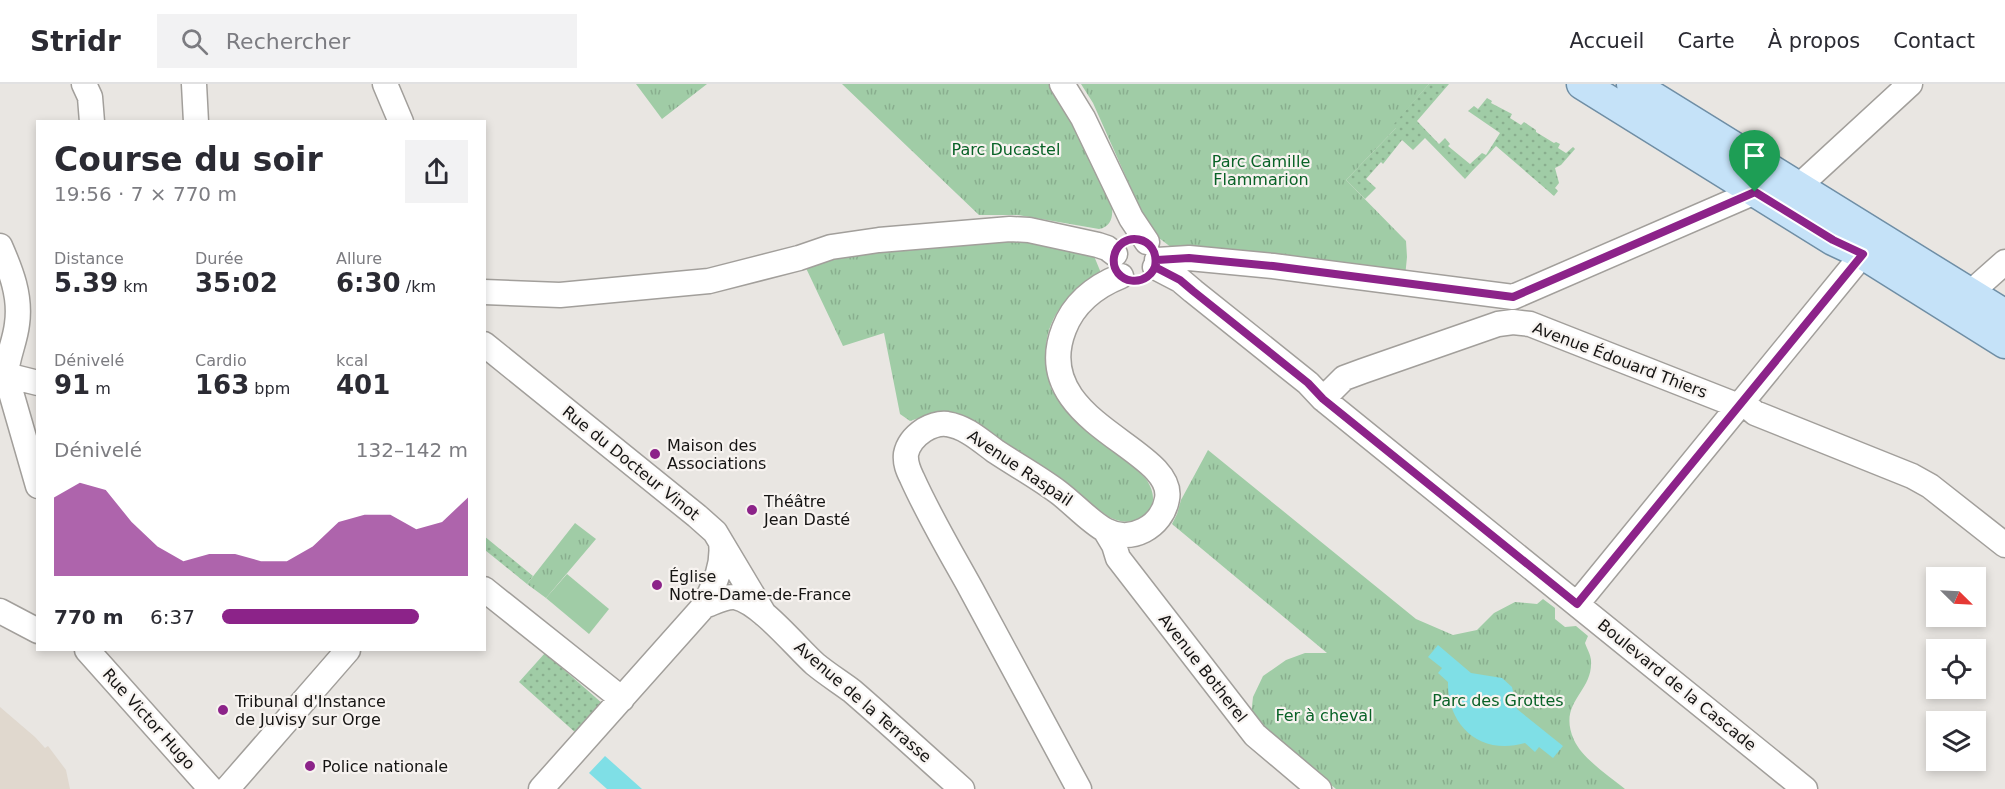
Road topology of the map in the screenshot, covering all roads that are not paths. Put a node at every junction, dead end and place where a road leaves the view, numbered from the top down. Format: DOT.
graph roads {
  1 [pos="84,84"];
  2 [pos="194,84"];
  3 [pos="385,84"];
  4 [pos="1062,84"];
  5 [pos="1582,84"];
  6 [pos="1632,84"];
  7 [pos="1910,84"];
  8 [pos="92,120"];
  9 [pos="196,120"];
  10 [pos="400,120"];
  11 [pos="1798,187"];
  12 [pos="1755,192"];
  13 [pos="0,246"];
  14 [pos="1863,254"];
  15 [pos="1153,256"];
  16 [pos="1189,258"];
  17 [pos="2005,262"];
  18 [pos="1118,265"];
  19 [pos="1187,285"];
  20 [pos="486,292"];
  21 [pos="1970,293"];
  22 [pos="1513,297"];
  23 [pos="18,302"];
  24 [pos="2005,315"];
  25 [pos="1513,322"];
  26 [pos="2005,343"];
  27 [pos="489,354"];
  28 [pos="6,375"];
  29 [pos="36,382"];
  30 [pos="1323,399"];
  31 [pos="1740,405"];
  32 [pos="36,479"];
  33 [pos="1106,530"];
  34 [pos="721,542"];
  35 [pos="2005,545"];
  36 [pos="486,591"];
  37 [pos="1577,604"];
  38 [pos="704,606"];
  39 [pos="0,611"];
  40 [pos="764,614"];
  41 [pos="36,631"];
  42 [pos="88,651"];
  43 [pos="347,651"];
  44 [pos="622,699"];
  45 [pos="212,789"];
  46 [pos="227,789"];
  47 [pos="541,789"];
  48 [pos="962,789"];
  49 [pos="1079,789"];
  50 [pos="1319,789"];
  51 [pos="1805,789"];
  1 -- 8 [label="street"];
  2 -- 9 [label="street"];
  3 -- 10 [label="street"];
  4 -- 15 [label="street"];
  5 -- 12 [label="main road"];
  6 -- 11 [label="main road"];
  7 -- 11 [label="street"];
  11 -- 21 [label="main road"];
  12 -- 14 [label="main road"];
  12 -- 22 [label="street"];
  13 -- 23 [label="street"];
  14 -- 26 [label="main road"];
  14 -- 31 [label="street"];
  15 -- 16 [label="street"];
  15 -- 18 [label="street"];
  15 -- 18 [label="street"];
  15 -- 19 [label="street, Boulevard de la Cascade"];
  16 -- 19 [label="street"];
  16 -- 22 [label="street"];
  17 -- 21 [label="street"];
  18 -- 20 [label="street"];
  18 -- 33 [label="street"];
  19 -- 30 [label="street, Boulevard de la Cascade"];
  21 -- 24 [label="main road"];
  22 -- 25 [label="street"];
  23 -- 28 [label="street"];
  25 -- 30 [label="street, Avenue Édouard Thiers"];
  25 -- 31 [label="street, Avenue Édouard Thiers"];
  27 -- 34 [label="street, Rue du Docteur Vinot"];
  28 -- 29 [label="street"];
  28 -- 32 [label="street"];
  30 -- 37 [label="street, Boulevard de la Cascade"];
  31 -- 35 [label="street, Avenue Édouard Thiers"];
  31 -- 37 [label="street"];
  33 -- 49 [label="street, Avenue Raspail"];
  33 -- 50 [label="street, Avenue Botherel"];
  34 -- 38 [label="street"];
  34 -- 40 [label="street, Avenue de la Terrasse"];
  36 -- 44 [label="street"];
  37 -- 51 [label="street, Boulevard de la Cascade"];
  38 -- 40 [label="street, Avenue de la Terrasse"];
  38 -- 44 [label="street"];
  39 -- 41 [label="street"];
  40 -- 48 [label="street, Avenue de la Terrasse"];
  42 -- 45 [label="street, Rue Victor Hugo"];
  43 -- 46 [label="street"];
  44 -- 47 [label="street"];
}
